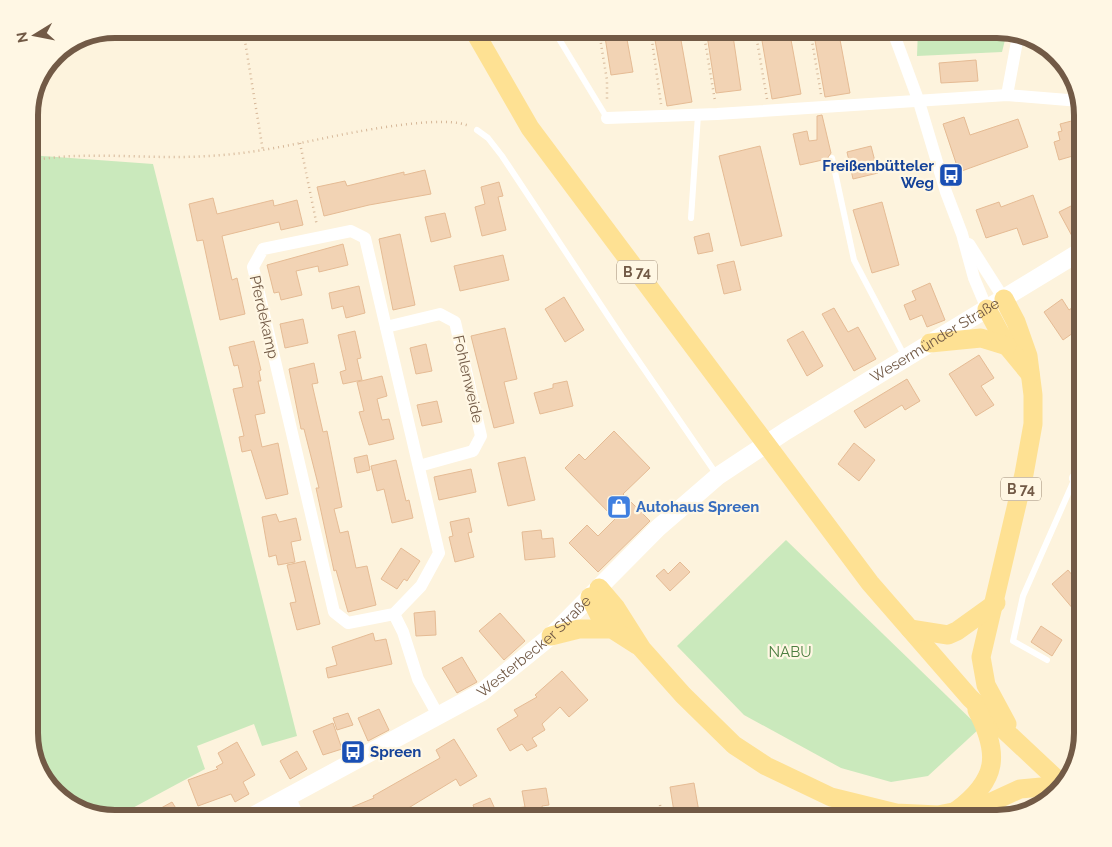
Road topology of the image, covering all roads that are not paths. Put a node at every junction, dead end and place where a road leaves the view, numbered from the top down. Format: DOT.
graph roads {
  1 [pos="478,37"];
  2 [pos="558,37"];
  3 [pos="895,37"];
  4 [pos="1017,41"];
  5 [pos="1007,95"];
  6 [pos="1073,100"];
  7 [pos="919,102"];
  8 [pos="698,115"];
  9 [pos="607,118"];
  10 [pos="478,130"];
  11 [pos="832,158"];
  12 [pos="691,218"];
  13 [pos="962,234"];
  14 [pos="1074,256"];
  15 [pos="1004,299"];
  16 [pos="987,309"];
  17 [pos="386,327"];
  18 [pos="930,343"];
  19 [pos="1007,346"];
  20 [pos="906,358"];
  21 [pos="1030,374"];
  22 [pos="786,431"];
  23 [pos="419,466"];
  24 [pos="718,476"];
  25 [pos="1074,486"];
  26 [pos="595,593"];
  27 [pos="996,603"];
  28 [pos="394,614"];
  29 [pos="910,628"];
  30 [pos="612,629"];
  31 [pos="551,636"];
  32 [pos="642,648"];
  33 [pos="1048,660"];
  34 [pos="970,698"];
  35 [pos="439,717"];
  36 [pos="1020,744"];
  37 [pos="1058,780"];
  38 [pos="1052,786"];
  39 [pos="289,796"];
  40 [pos="264,810"];
  41 [pos="295,810"];
  42 [pos="879,810"];
  43 [pos="958,810"];
  44 [pos="964,810"];
  1 -- 29 [label="main road, B 74"];
  2 -- 9 [label="lane"];
  3 -- 7 [label="street"];
  4 -- 5 [label="street"];
  5 -- 6 [label="street"];
  5 -- 7 [label="street"];
  7 -- 8 [label="street"];
  7 -- 13 [label="street"];
  8 -- 9 [label="street"];
  8 -- 12 [label="lane"];
  10 -- 24 [label="lane"];
  11 -- 20 [label="lane"];
  13 -- 15 [label="street"];
  13 -- 16 [label="street"];
  14 -- 15 [label="street, Wesermünder Straße"];
  15 -- 16 [label="street, Wesermünder Straße"];
  15 -- 21 [label="main road"];
  16 -- 18 [label="street, Wesermünder Straße"];
  16 -- 19 [label="main road"];
  17 -- 23 [label="street, Pferdekamp"];
  17 -- 23 [label="street, Fohlenweide"];
  17 -- 28 [label="street, Pferdekamp"];
  18 -- 19 [label="main road"];
  18 -- 20 [label="street, Wesermünder Straße"];
  19 -- 21 [label="main road"];
  20 -- 22 [label="street, Wesermünder Straße"];
  21 -- 27 [label="main road, B 74"];
  22 -- 24 [label="street, Westerbecker Straße"];
  23 -- 28 [label="street, Pferdekamp"];
  24 -- 26 [label="street, Westerbecker Straße"];
  25 -- 33 [label="lane"];
  26 -- 30 [label="main road"];
  26 -- 31 [label="street, Westerbecker Straße"];
  26 -- 32 [label="main road"];
  27 -- 29 [label="main road"];
  27 -- 36 [label="main road"];
  28 -- 35 [label="street"];
  29 -- 34 [label="main road, B 74"];
  30 -- 31 [label="main road"];
  30 -- 32 [label="main road"];
  31 -- 35 [label="street, Westerbecker Straße"];
  32 -- 42 [label="main road"];
  34 -- 36 [label="main road, B 74"];
  34 -- 43 [label="main road"];
  35 -- 39 [label="street, Westerbecker Straße"];
  36 -- 37 [label="main road, B 74"];
  38 -- 44 [label="main road"];
  39 -- 40 [label="street, Westerbecker Straße"];
  39 -- 41 [label="street"];
}
